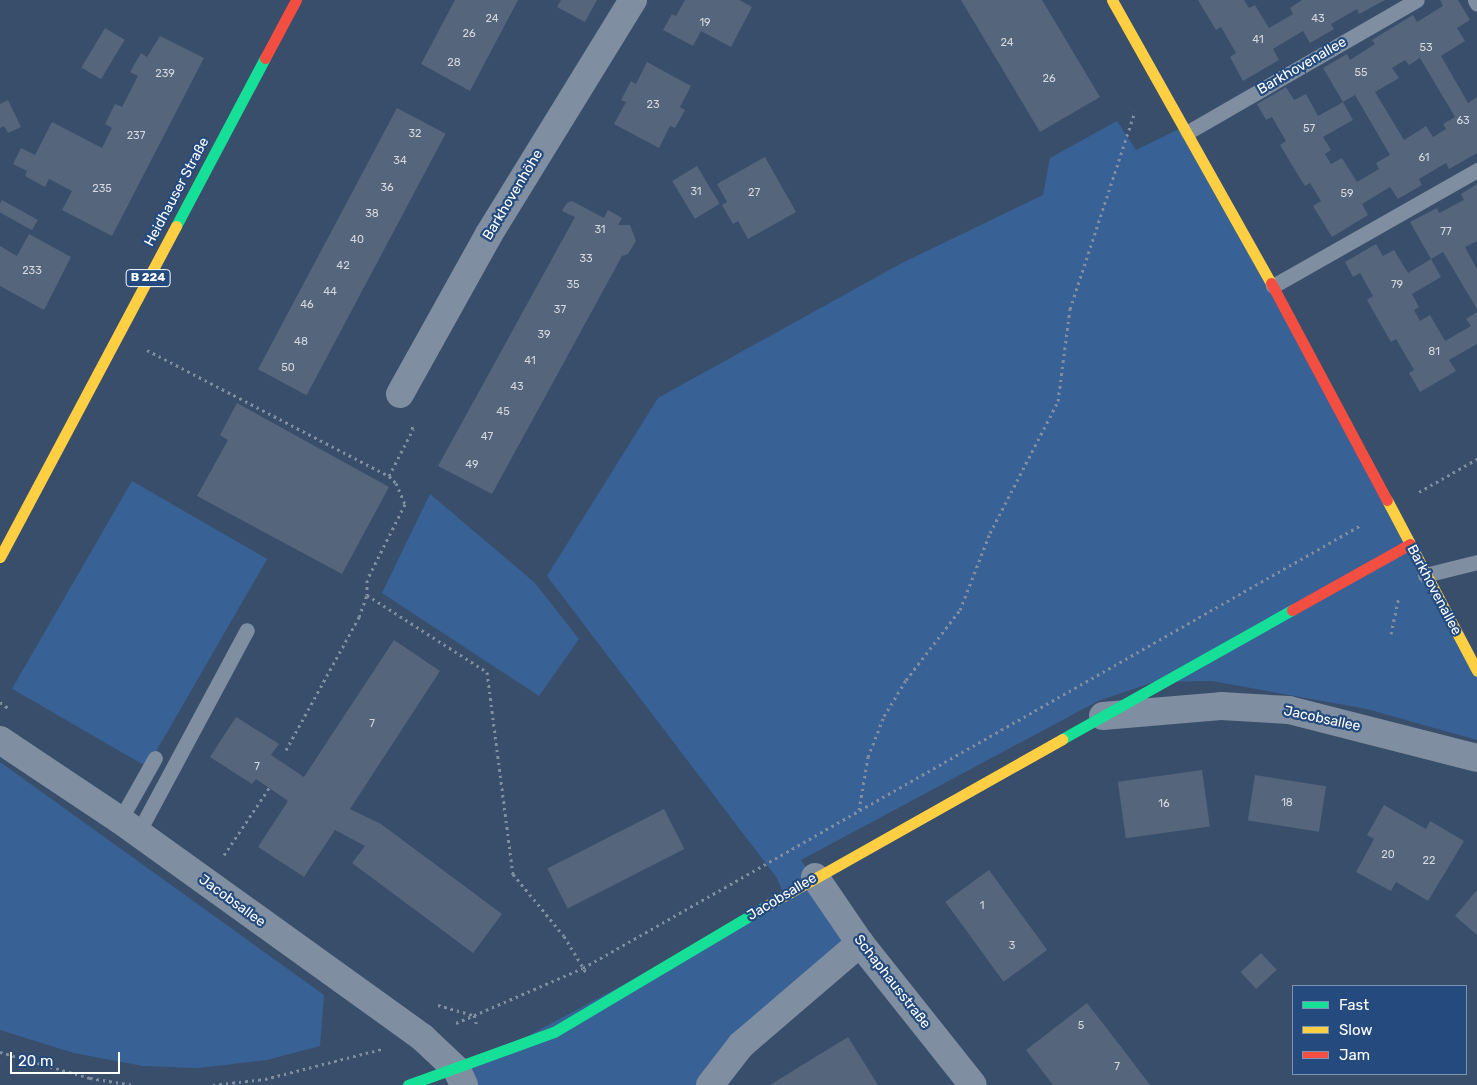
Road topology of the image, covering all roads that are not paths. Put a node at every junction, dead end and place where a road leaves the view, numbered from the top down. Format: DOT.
graph roads {
  1 [pos="296,0"];
  2 [pos="633,0"];
  3 [pos="1112,0"];
  4 [pos="1417,0"];
  5 [pos="1475,0"];
  6 [pos="1477,4"];
  7 [pos="1188,132"];
  8 [pos="1477,170"];
  9 [pos="1273,286"];
  10 [pos="400,394"];
  11 [pos="1410,544"];
  12 [pos="0,557"];
  13 [pos="1477,562"];
  14 [pos="1426,576"];
  15 [pos="247,630"];
  16 [pos="1477,671"];
  17 [pos="1103,716"];
  18 [pos="0,740"];
  19 [pos="155,758"];
  20 [pos="1477,758"];
  21 [pos="129,827"];
  22 [pos="815,877"];
  23 [pos="860,943"];
  24 [pos="461,1077"];
  25 [pos="408,1085"];
  26 [pos="710,1085"];
  27 [pos="973,1085"];
  1 -- 12 [label="street, Heidhauser Straße / B 224"];
  2 -- 10 [label="street, Barkhovenhöhe"];
  3 -- 7 [label="street, Barkhovenallee"];
  4 -- 7 [label="lane, Barkhovenallee"];
  5 -- 6 [label="lane"];
  7 -- 9 [label="street, Barkhovenallee"];
  8 -- 9 [label="lane"];
  9 -- 11 [label="street, Barkhovenallee"];
  11 -- 14 [label="street, Barkhovenallee"];
  11 -- 17 [label="street, Jacobsallee"];
  13 -- 14 [label="lane"];
  14 -- 16 [label="street, Barkhovenallee"];
  15 -- 21 [label="lane"];
  17 -- 20 [label="street, Jacobsallee"];
  17 -- 22 [label="street, Jacobsallee"];
  18 -- 21 [label="street, Jacobsallee"];
  19 -- 21 [label="lane"];
  21 -- 24 [label="street, Jacobsallee"];
  22 -- 23 [label="street, Schaphausstraße"];
  22 -- 24 [label="street, Jacobsallee"];
  23 -- 26 [label="street"];
  23 -- 27 [label="street, Schaphausstraße"];
  24 -- 25 [label="street, Jacobsallee"];
}
